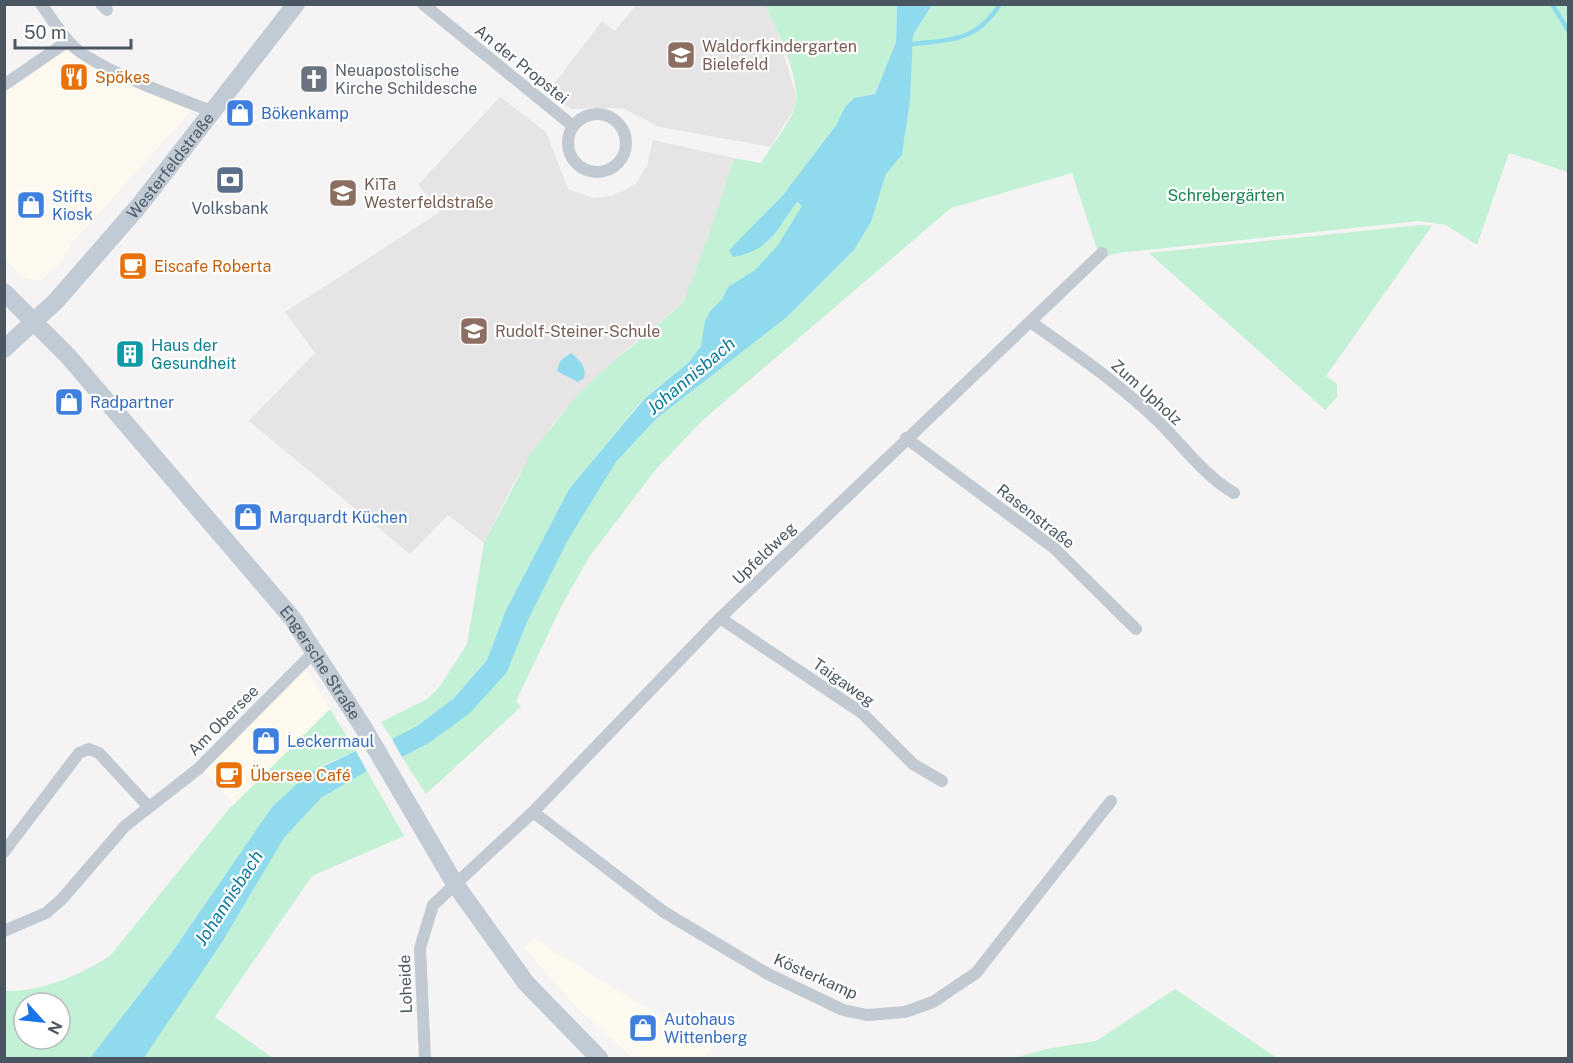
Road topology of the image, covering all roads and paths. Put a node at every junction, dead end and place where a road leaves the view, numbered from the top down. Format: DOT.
graph roads {
  1 [pos="41,4"];
  2 [pos="296,4"];
  3 [pos="423,4"];
  4 [pos="68,41"];
  5 [pos="4,85"];
  6 [pos="213,112"];
  7 [pos="573,126"];
  8 [pos="1102,253"];
  9 [pos="4,291"];
  10 [pos="36,322"];
  11 [pos="1032,323"];
  12 [pos="4,349"];
  13 [pos="906,438"];
  14 [pos="1234,493"];
  15 [pos="720,618"];
  16 [pos="1136,630"];
  17 [pos="315,651"];
  18 [pos="942,781"];
  19 [pos="1112,801"];
  20 [pos="148,806"];
  21 [pos="533,812"];
  22 [pos="4,852"];
  23 [pos="455,884"];
  24 [pos="4,931"];
  25 [pos="425,1059"];
  26 [pos="598,1059"];
  1 -- 4 [label="street"];
  2 -- 6 [label="main road, Westerfeldstraße"];
  3 -- 7 [label="street, An der Propstei"];
  4 -- 5 [label="street"];
  4 -- 6 [label="street"];
  6 -- 10 [label="main road, Westerfeldstraße"];
  7 -- 7 [label="street, An der Propstei"];
  8 -- 11 [label="street, Upfeldweg"];
  9 -- 10 [label="main road, Engersche Straße"];
  10 -- 12 [label="main road, Westerfeldstraße"];
  10 -- 17 [label="main road, Engersche Straße"];
  11 -- 13 [label="street, Upfeldweg"];
  11 -- 14 [label="street, Zum Upholz"];
  13 -- 15 [label="street, Upfeldweg"];
  13 -- 16 [label="street, Rasenstraße"];
  15 -- 18 [label="street, Taigaweg"];
  15 -- 21 [label="street, Upfeldweg"];
  17 -- 20 [label="street, Am Obersee"];
  17 -- 23 [label="main road, Engersche Straße"];
  19 -- 21 [label="street, Kösterkamp"];
  20 -- 22 [label="street"];
  20 -- 24 [label="street, Am Obersee"];
  21 -- 23 [label="street, Upfeldweg"];
  23 -- 25 [label="street, Loheide"];
  23 -- 26 [label="main road, Engersche Straße"];
}
